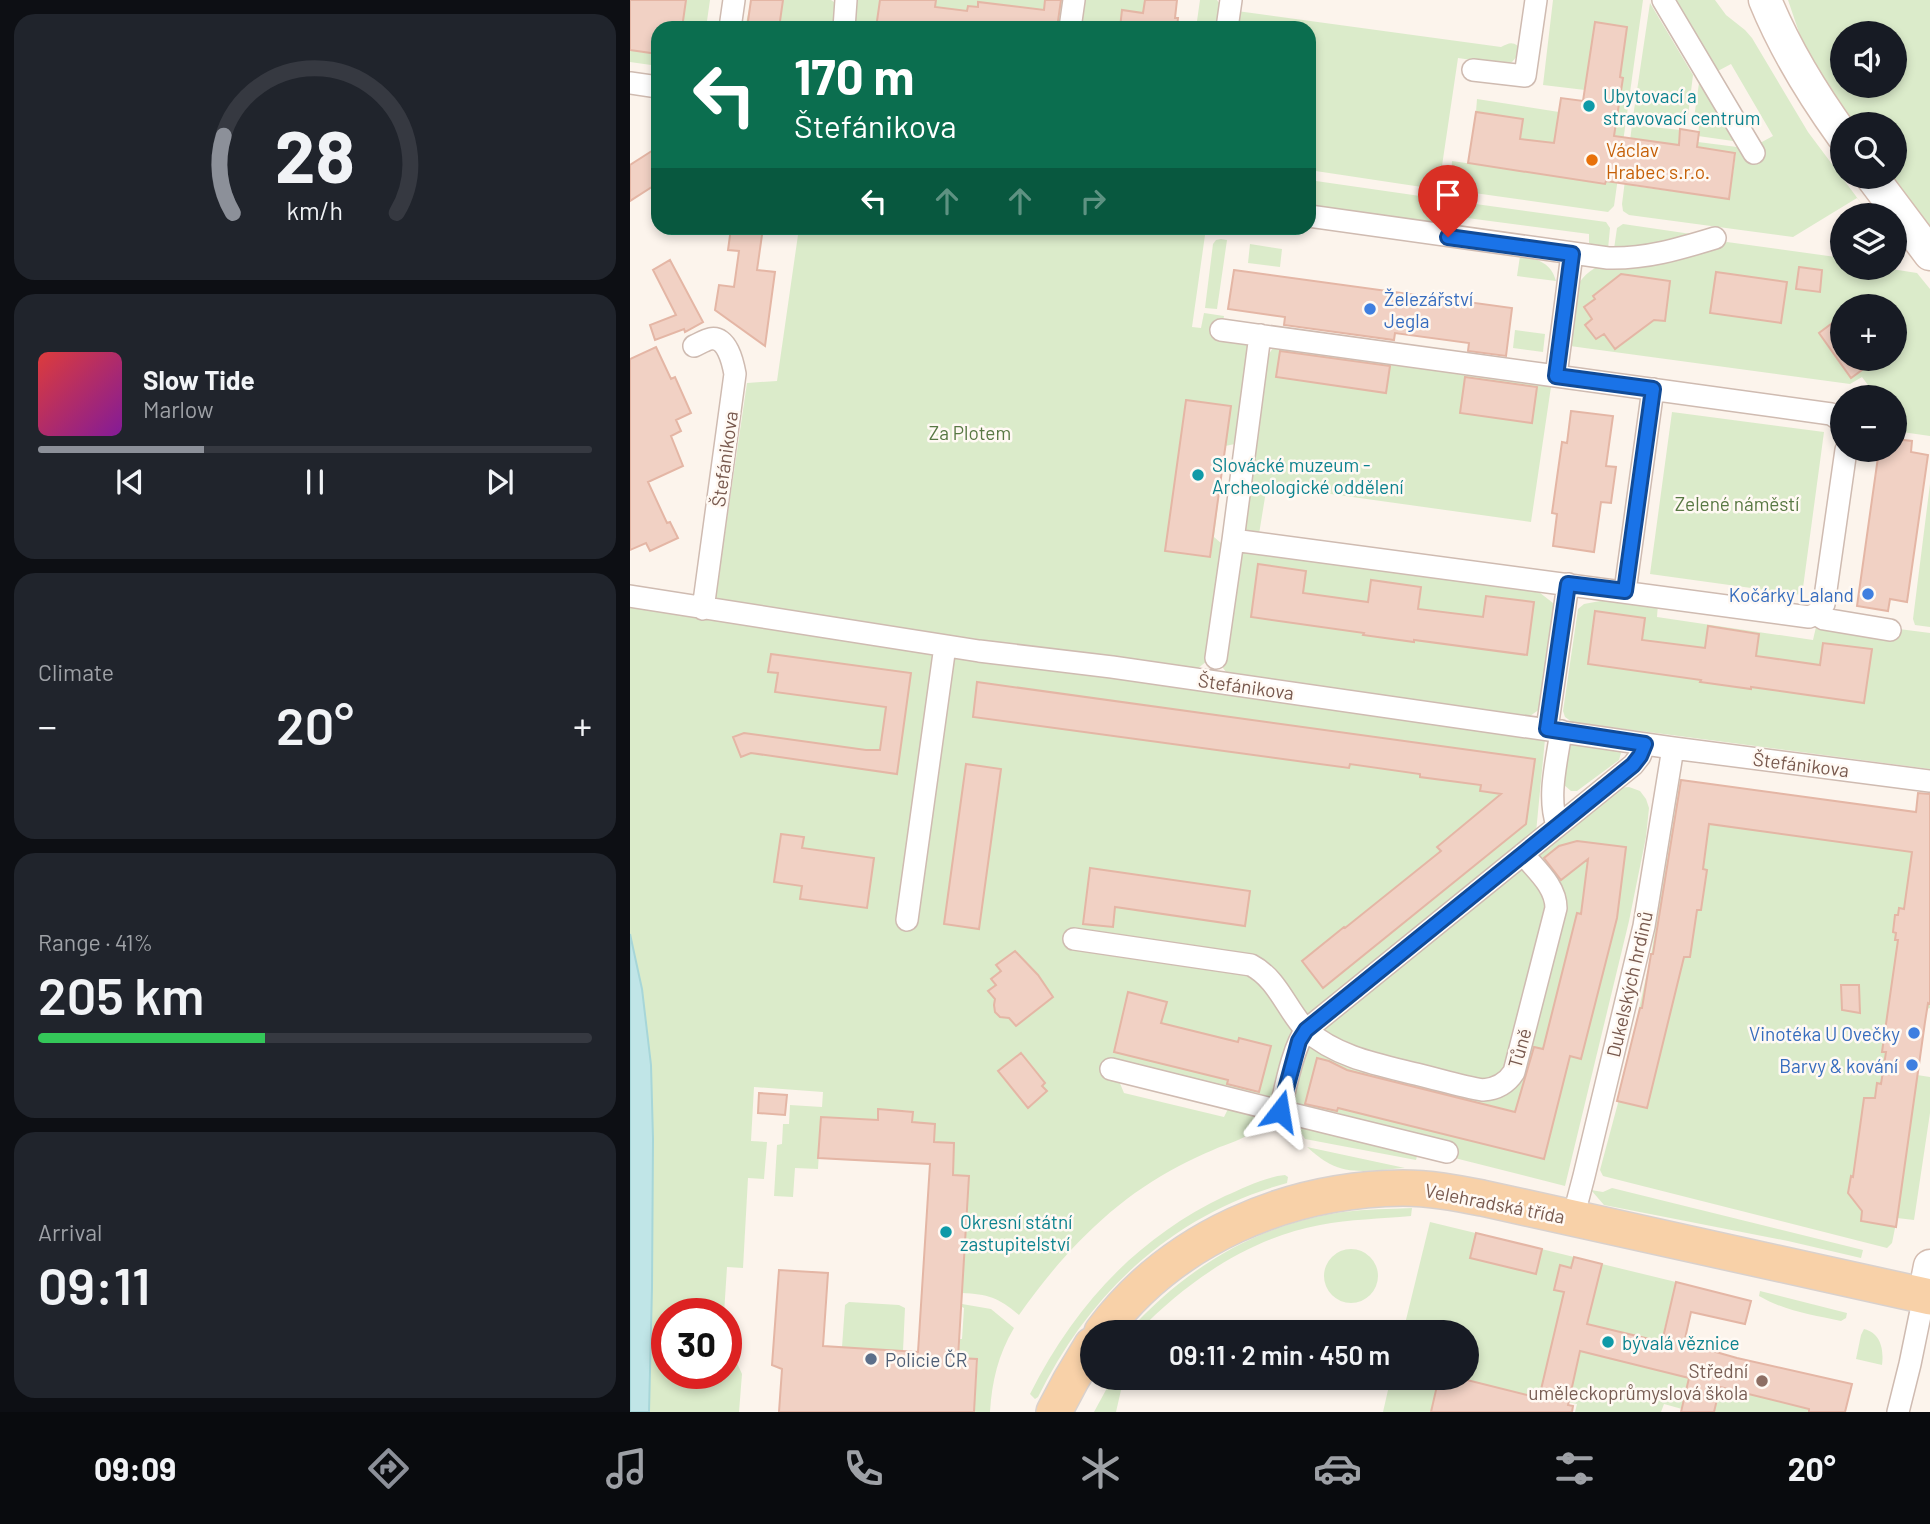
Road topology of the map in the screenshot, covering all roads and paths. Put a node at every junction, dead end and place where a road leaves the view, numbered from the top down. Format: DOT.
graph roads {
  1 [pos="734,0"];
  2 [pos="846,0"];
  3 [pos="1074,0"];
  4 [pos="1231,0"];
  5 [pos="1536,0"];
  6 [pos="1664,0"];
  7 [pos="1765,0"];
  8 [pos="731,21"];
  9 [pos="844,21"];
  10 [pos="1071,21"];
  11 [pos="1228,21"];
  12 [pos="1473,70"];
  13 [pos="630,83"];
  14 [pos="651,86"];
  15 [pos="1830,118"];
  16 [pos="1754,152"];
  17 [pos="1880,189"];
  18 [pos="1316,217"];
  19 [pos="1715,238"];
  20 [pos="1572,254"];
  21 [pos="1925,255"];
  22 [pos="1221,330"];
  23 [pos="1260,335"];
  24 [pos="694,346"];
  25 [pos="1556,376"];
  26 [pos="1653,389"];
  27 [pos="1830,414"];
  28 [pos="1844,462"];
  29 [pos="1233,540"];
  30 [pos="1568,584"];
  31 [pos="1625,591"];
  32 [pos="634,597"];
  33 [pos="703,609"];
  34 [pos="1816,614"];
  35 [pos="1890,630"];
  36 [pos="945,646"];
  37 [pos="1216,657"];
  38 [pos="1554,730"];
  39 [pos="1645,744"];
  40 [pos="1673,748"];
  41 [pos="1930,781"];
  42 [pos="1557,825"];
  43 [pos="1523,854"];
  44 [pos="906,920"];
  45 [pos="1074,939"];
  46 [pos="1306,1030"];
  47 [pos="1111,1069"];
  48 [pos="1280,1111"];
  49 [pos="1447,1152"];
  50 [pos="1573,1218"];
  51 [pos="1928,1287"];
  52 [pos="1112,1320"];
  53 [pos="1080,1365"];
  54 [pos="1054,1412"];
  55 [pos="1898,1412"];
  1 -- 8 [label="street"];
  2 -- 9 [label="street"];
  3 -- 10 [label="street"];
  4 -- 11 [label="street"];
  5 -- 12 [label="street"];
  6 -- 16 [label="street"];
  7 -- 15 [label="main road"];
  13 -- 14 [label="street"];
  17 -- 21 [label="main road"];
  18 -- 20 [label="street"];
  19 -- 20 [label="street"];
  20 -- 25 [label="street"];
  22 -- 23 [label="street"];
  23 -- 25 [label="street"];
  23 -- 29 [label="street, Štefánikova"];
  24 -- 33 [label="street, Štefánikova"];
  25 -- 26 [label="street"];
  26 -- 27 [label="street"];
  26 -- 31 [label="street"];
  28 -- 34 [label="street"];
  29 -- 30 [label="street"];
  29 -- 37 [label="street, Štefánikova"];
  30 -- 31 [label="street"];
  30 -- 38 [label="street"];
  31 -- 34 [label="street"];
  32 -- 33 [label="street, Štefánikova"];
  33 -- 36 [label="street, Štefánikova"];
  34 -- 35 [label="street"];
  36 -- 38 [label="street, Štefánikova"];
  36 -- 44 [label="street"];
  38 -- 39 [label="street, Štefánikova"];
  38 -- 42 [label="street"];
  39 -- 40 [label="street, Štefánikova"];
  39 -- 42 [label="street"];
  40 -- 41 [label="street, Štefánikova"];
  40 -- 50 [label="street, Dukelských hrdinů"];
  42 -- 43 [label="street"];
  43 -- 46 [label="street"];
  43 -- 46 [label="street, Tůně"];
  45 -- 46 [label="street, Tůně"];
  46 -- 48 [label="street"];
  47 -- 48 [label="street"];
  48 -- 49 [label="street"];
  50 -- 51 [label="main road, Velehradská třída"];
  50 -- 52 [label="main road, Velehradská třída"];
  51 -- 55 [label="street"];
  53 -- 54 [label="main road"];
}
